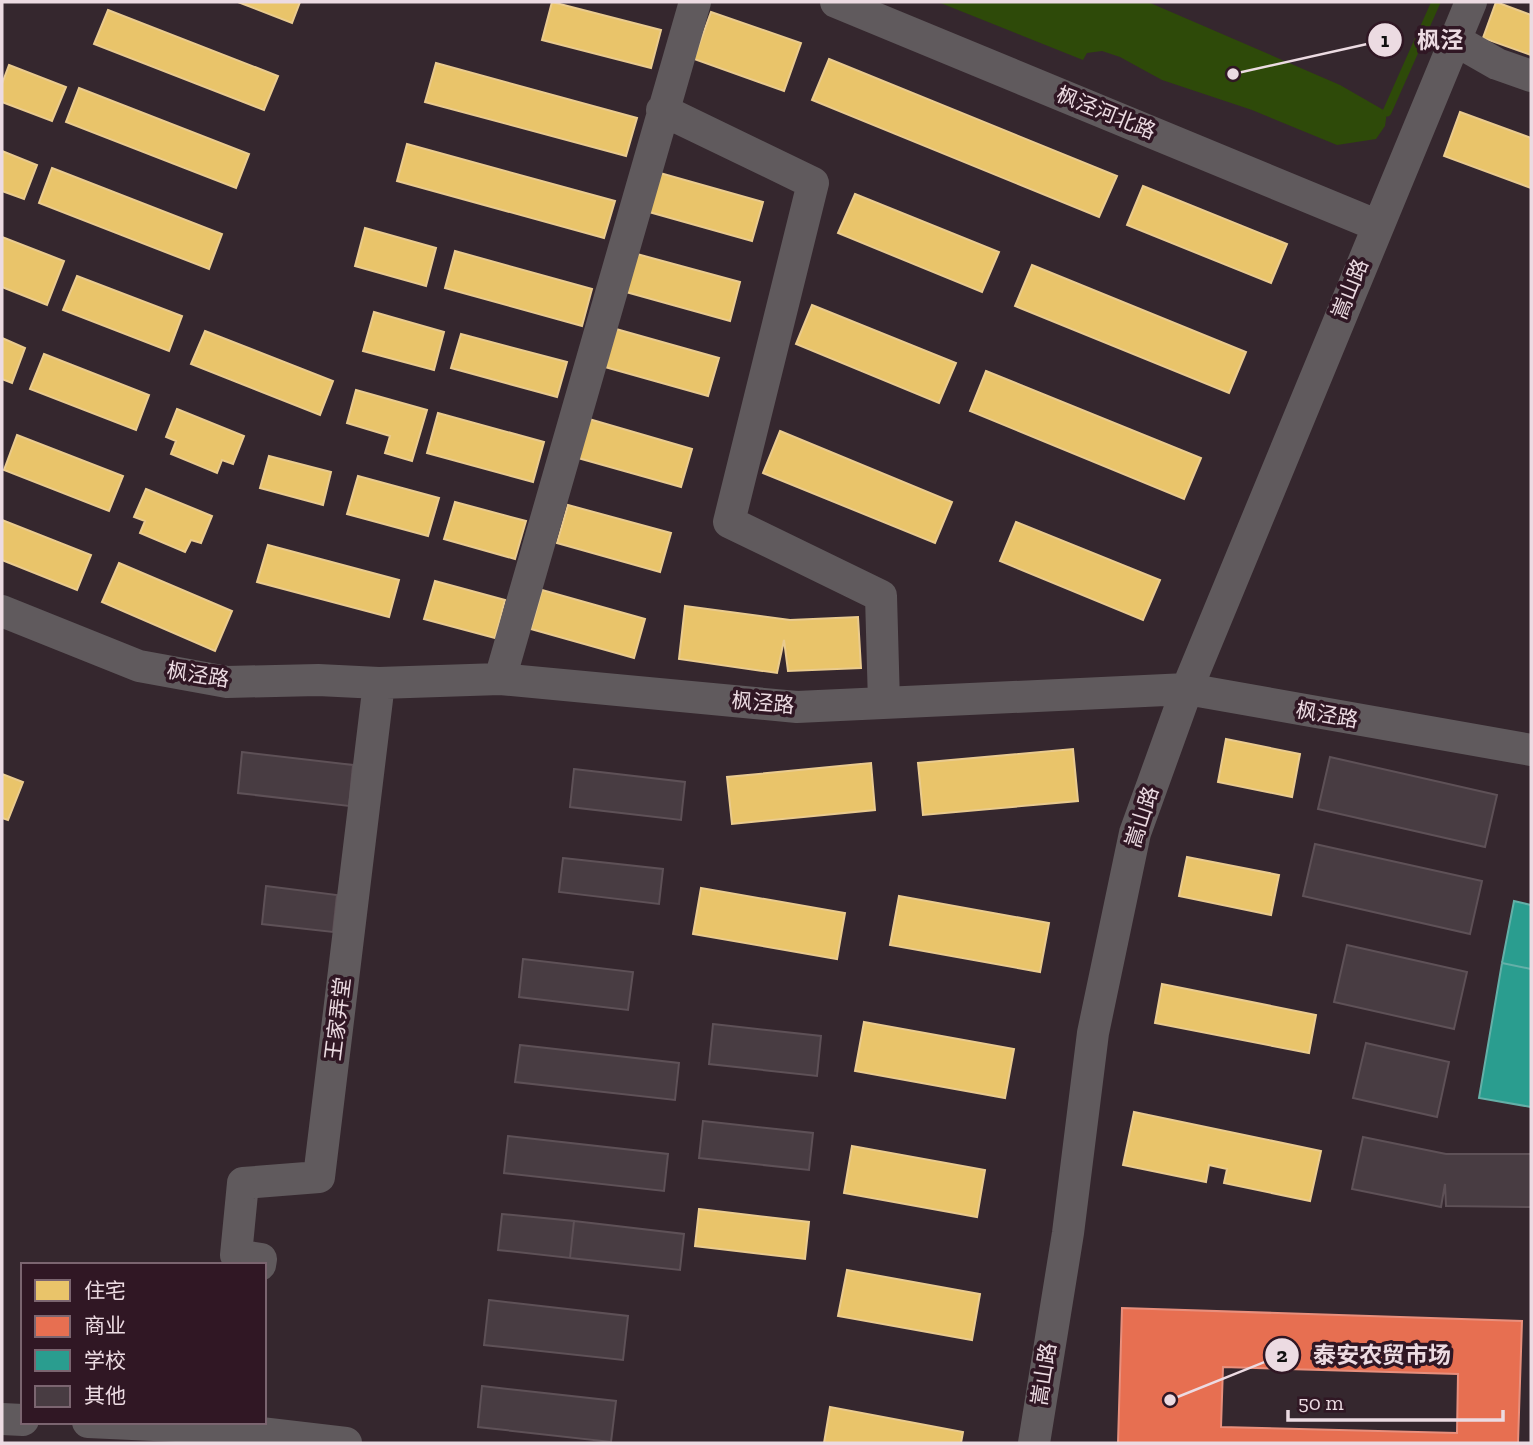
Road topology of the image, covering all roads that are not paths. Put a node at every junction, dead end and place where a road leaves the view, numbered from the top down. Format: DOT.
graph roads {
  1 [pos="695,2"];
  2 [pos="835,2"];
  3 [pos="1471,2"];
  4 [pos="1455,40"];
  5 [pos="1531,76"];
  6 [pos="662,110"];
  7 [pos="1376,225"];
  8 [pos="2,611"];
  9 [pos="500,678"];
  10 [pos="379,683"];
  11 [pos="1187,690"];
  12 [pos="884,703"];
  13 [pos="1531,750"];
  14 [pos="260,1263"];
  15 [pos="2,1419"];
  16 [pos="21,1420"];
  17 [pos="162,1424"];
  18 [pos="237,1426"];
  19 [pos="346,1443"];
  20 [pos="1034,1443"];
  1 -- 6 [label="street"];
  2 -- 7 [label="street, 枫泾河北路"];
  3 -- 4 [label="street, 嵩山路"];
  4 -- 5 [label="street"];
  4 -- 7 [label="street, 嵩山路"];
  6 -- 9 [label="street"];
  6 -- 12 [label="street"];
  7 -- 11 [label="street, 嵩山路"];
  8 -- 10 [label="street, 枫泾路"];
  9 -- 10 [label="street, 枫泾路"];
  9 -- 12 [label="street, 枫泾路"];
  10 -- 14 [label="street, 王家弄堂"];
  11 -- 12 [label="street, 枫泾路"];
  11 -- 13 [label="street, 枫泾路"];
  11 -- 20 [label="street, 嵩山路"];
  15 -- 16 [label="street"];
  17 -- 18 [label="street"];
  18 -- 19 [label="street"];
}
